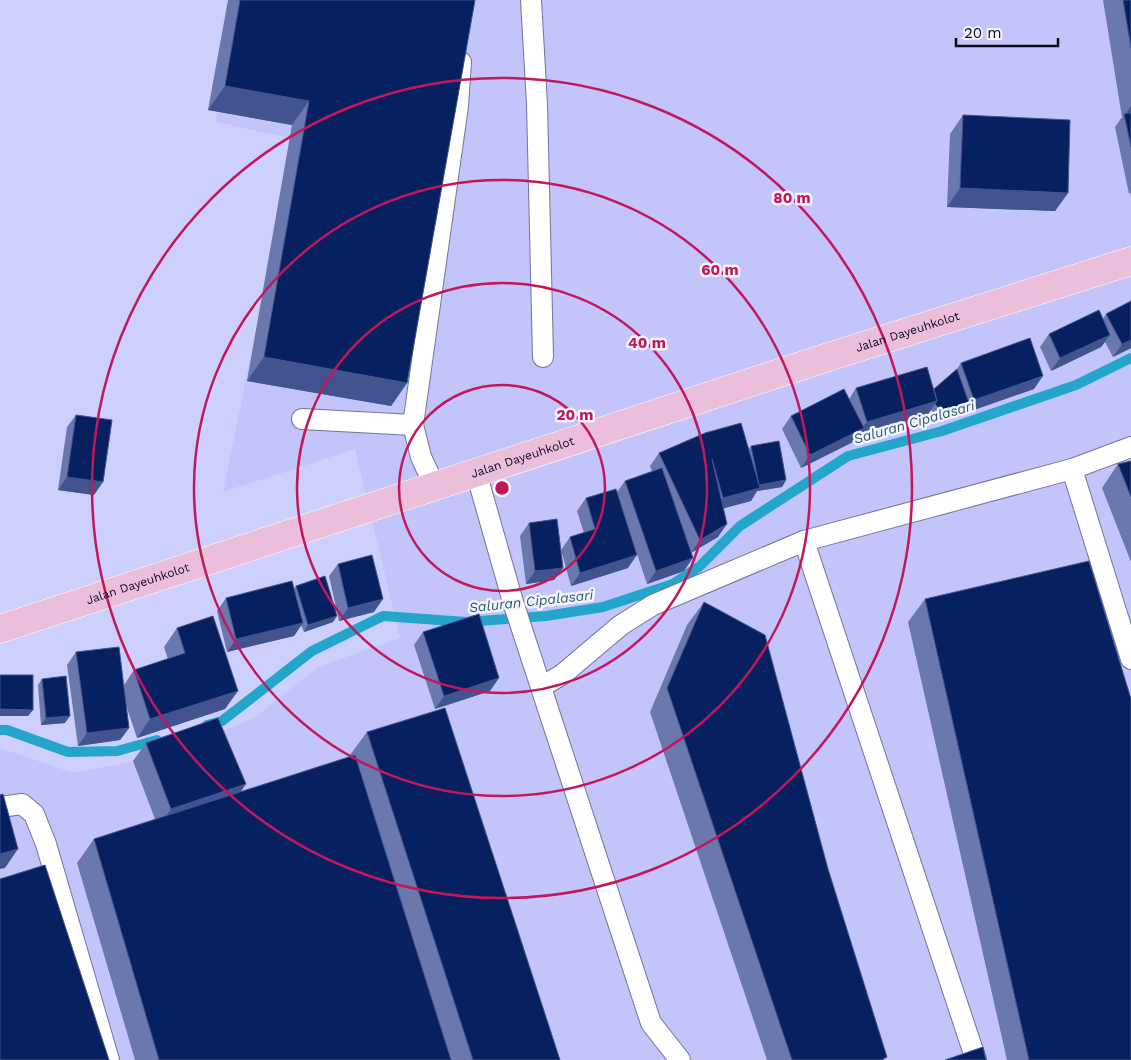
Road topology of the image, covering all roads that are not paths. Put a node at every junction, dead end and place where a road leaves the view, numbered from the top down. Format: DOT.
graph roads {
  1 [pos="531,0"];
  2 [pos="462,38"];
  3 [pos="1131,261"];
  4 [pos="542,357"];
  5 [pos="302,419"];
  6 [pos="413,425"];
  7 [pos="1131,446"];
  8 [pos="1072,469"];
  9 [pos="476,472"];
  10 [pos="435,486"];
  11 [pos="804,541"];
  12 [pos="0,629"];
  13 [pos="1131,659"];
  14 [pos="541,687"];
  15 [pos="0,806"];
  16 [pos="109,1060"];
  17 [pos="680,1060"];
  18 [pos="976,1060"];
  1 -- 4 [label="lane"];
  2 -- 6 [label="lane"];
  3 -- 9 [label="main road, Jalan Dayeuhkolot"];
  5 -- 6 [label="lane"];
  6 -- 10 [label="lane"];
  7 -- 8 [label="lane"];
  8 -- 11 [label="lane"];
  8 -- 13 [label="lane"];
  9 -- 10 [label="main road, Jalan Dayeuhkolot"];
  9 -- 14 [label="lane"];
  10 -- 12 [label="main road, Jalan Dayeuhkolot"];
  11 -- 14 [label="lane"];
  11 -- 18 [label="lane"];
  14 -- 17 [label="lane"];
  15 -- 16 [label="lane"];
}
